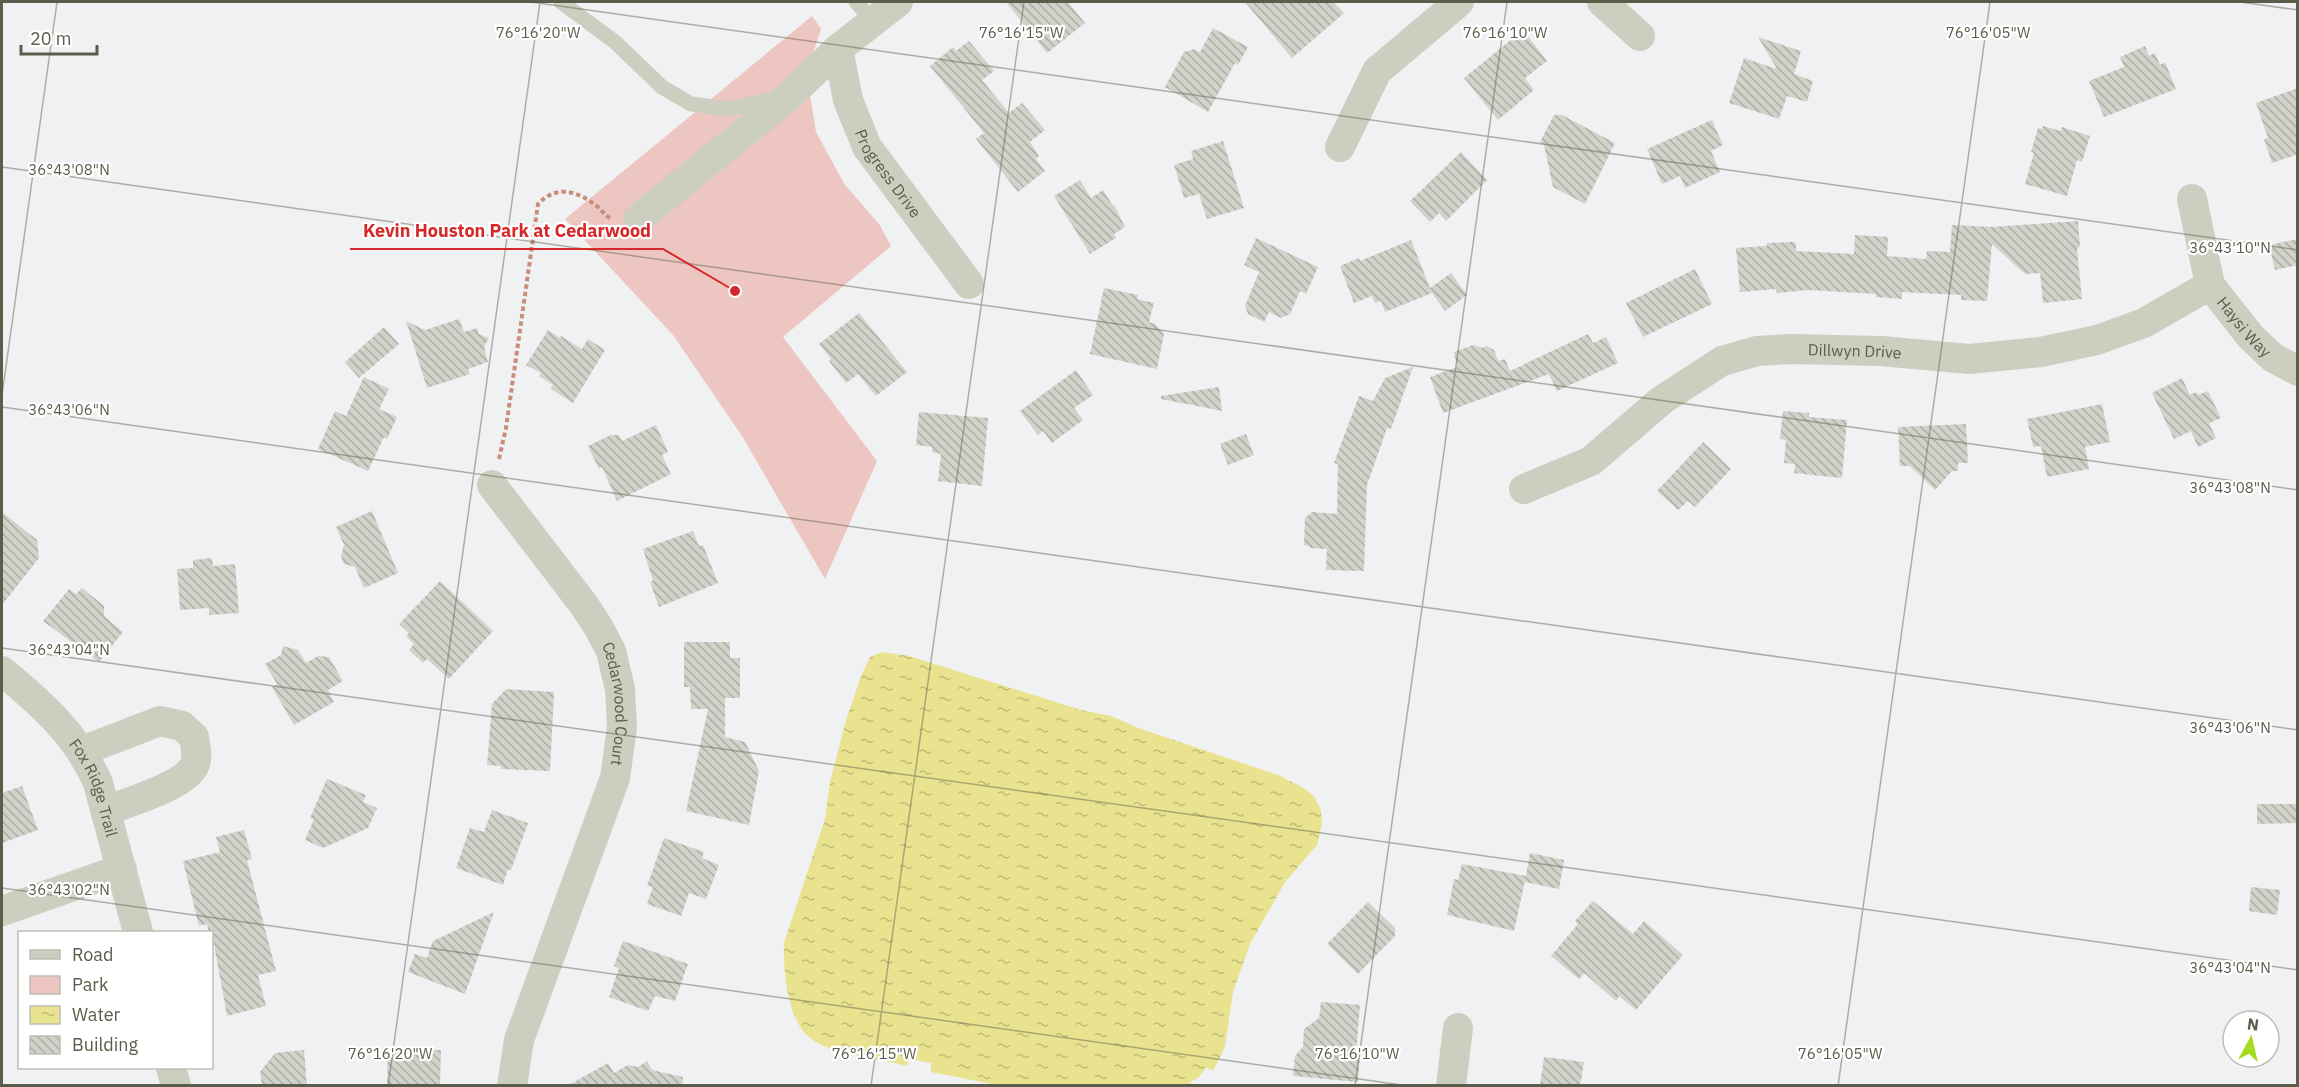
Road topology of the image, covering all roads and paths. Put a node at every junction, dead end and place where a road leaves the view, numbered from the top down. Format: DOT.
graph roads {
  1 [pos="561,2"];
  2 [pos="898,2"];
  3 [pos="1459,2"];
  4 [pos="1602,2"];
  5 [pos="864,11"];
  6 [pos="1640,36"];
  7 [pos="838,49"];
  8 [pos="789,96"];
  9 [pos="1340,147"];
  10 [pos="2192,199"];
  11 [pos="638,219"];
  12 [pos="969,284"];
  13 [pos="2210,285"];
  14 [pos="2298,371"];
  15 [pos="492,486"];
  16 [pos="1524,489"];
  17 [pos="2,671"];
  18 [pos="82,751"];
  19 [pos="106,811"];
  20 [pos="122,869"];
  21 [pos="2,910"];
  22 [pos="138,931"];
  23 [pos="1458,1028"];
  24 [pos="171,1069"];
  25 [pos="176,1086"];
  26 [pos="512,1086"];
  27 [pos="1451,1086"];
  1 -- 8 [label="lane"];
  2 -- 5 [label="street"];
  3 -- 9 [label="street"];
  4 -- 6 [label="street"];
  5 -- 7 [label="street"];
  7 -- 8 [label="street"];
  7 -- 12 [label="street, Progress Drive"];
  8 -- 11 [label="street"];
  10 -- 13 [label="street, Haysi Way"];
  11 -- 15 [label="path"];
  13 -- 14 [label="street, Haysi Way"];
  13 -- 16 [label="street, Dillwyn Drive"];
  15 -- 26 [label="street, Cedarwood Court"];
  17 -- 18 [label="street, Fox Ridge Trail"];
  18 -- 19 [label="street, Fox Ridge Trail"];
  18 -- 19 [label="street"];
  19 -- 20 [label="street, Fox Ridge Trail"];
  20 -- 21 [label="street"];
  20 -- 22 [label="street, Fox Ridge Trail"];
  23 -- 27 [label="street"];
  24 -- 25 [label="street"];
}
